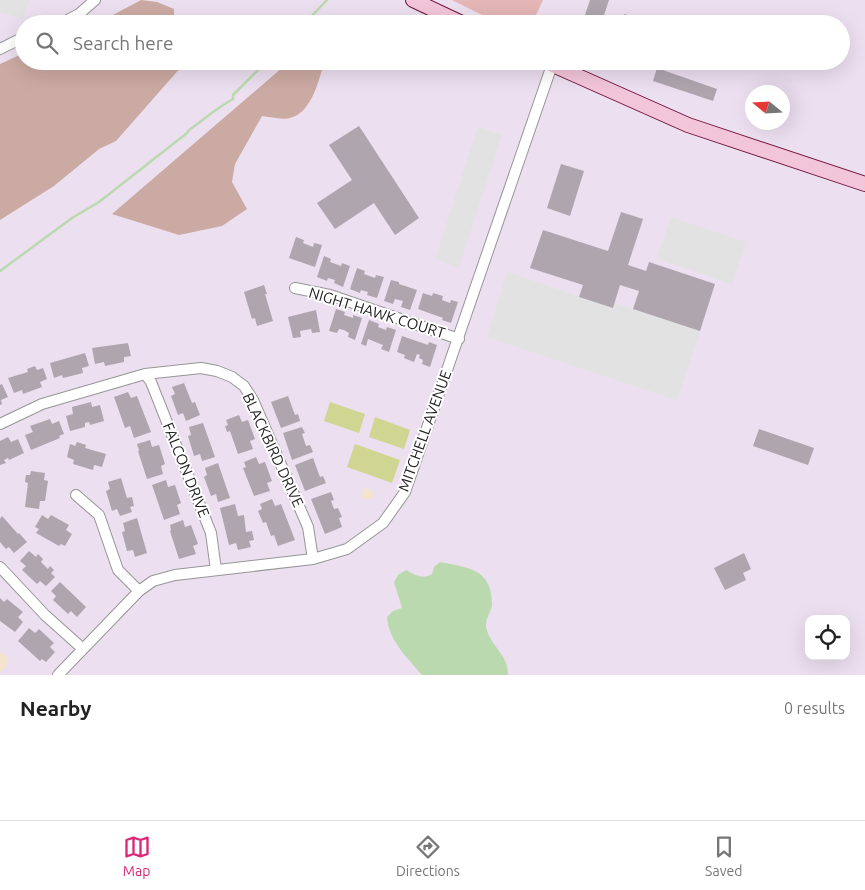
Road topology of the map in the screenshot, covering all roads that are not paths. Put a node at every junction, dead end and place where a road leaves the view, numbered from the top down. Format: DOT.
graph roads {
  1 [pos="95,0"];
  2 [pos="413,0"];
  3 [pos="77,15"];
  4 [pos="445,15"];
  5 [pos="15,42"];
  6 [pos="0,49"];
  7 [pos="546,70"];
  8 [pos="564,70"];
  9 [pos="865,184"];
  10 [pos="295,288"];
  11 [pos="458,339"];
  12 [pos="145,374"];
  13 [pos="0,424"];
  14 [pos="76,495"];
  15 [pos="313,560"];
  16 [pos="0,567"];
  17 [pos="216,570"];
  18 [pos="139,592"];
  19 [pos="83,649"];
  20 [pos="58,675"];
  1 -- 3 [label="street"];
  2 -- 4 [label="street"];
  5 -- 6 [label="street"];
  7 -- 11 [label="street, MITCHELL AVENUE"];
  8 -- 9 [label="street"];
  10 -- 11 [label="street, NIGHT HAWK COURT"];
  11 -- 15 [label="street, MITCHELL AVENUE"];
  12 -- 13 [label="street, BLACKBIRD DRIVE"];
  12 -- 15 [label="street, BLACKBIRD DRIVE"];
  12 -- 17 [label="street, FALCON DRIVE"];
  14 -- 18 [label="street"];
  15 -- 17 [label="street, MITCHELL AVENUE"];
  16 -- 19 [label="street"];
  17 -- 18 [label="street, MITCHELL AVENUE"];
  18 -- 19 [label="street, MITCHELL AVENUE"];
  19 -- 20 [label="street, MITCHELL AVENUE"];
}
